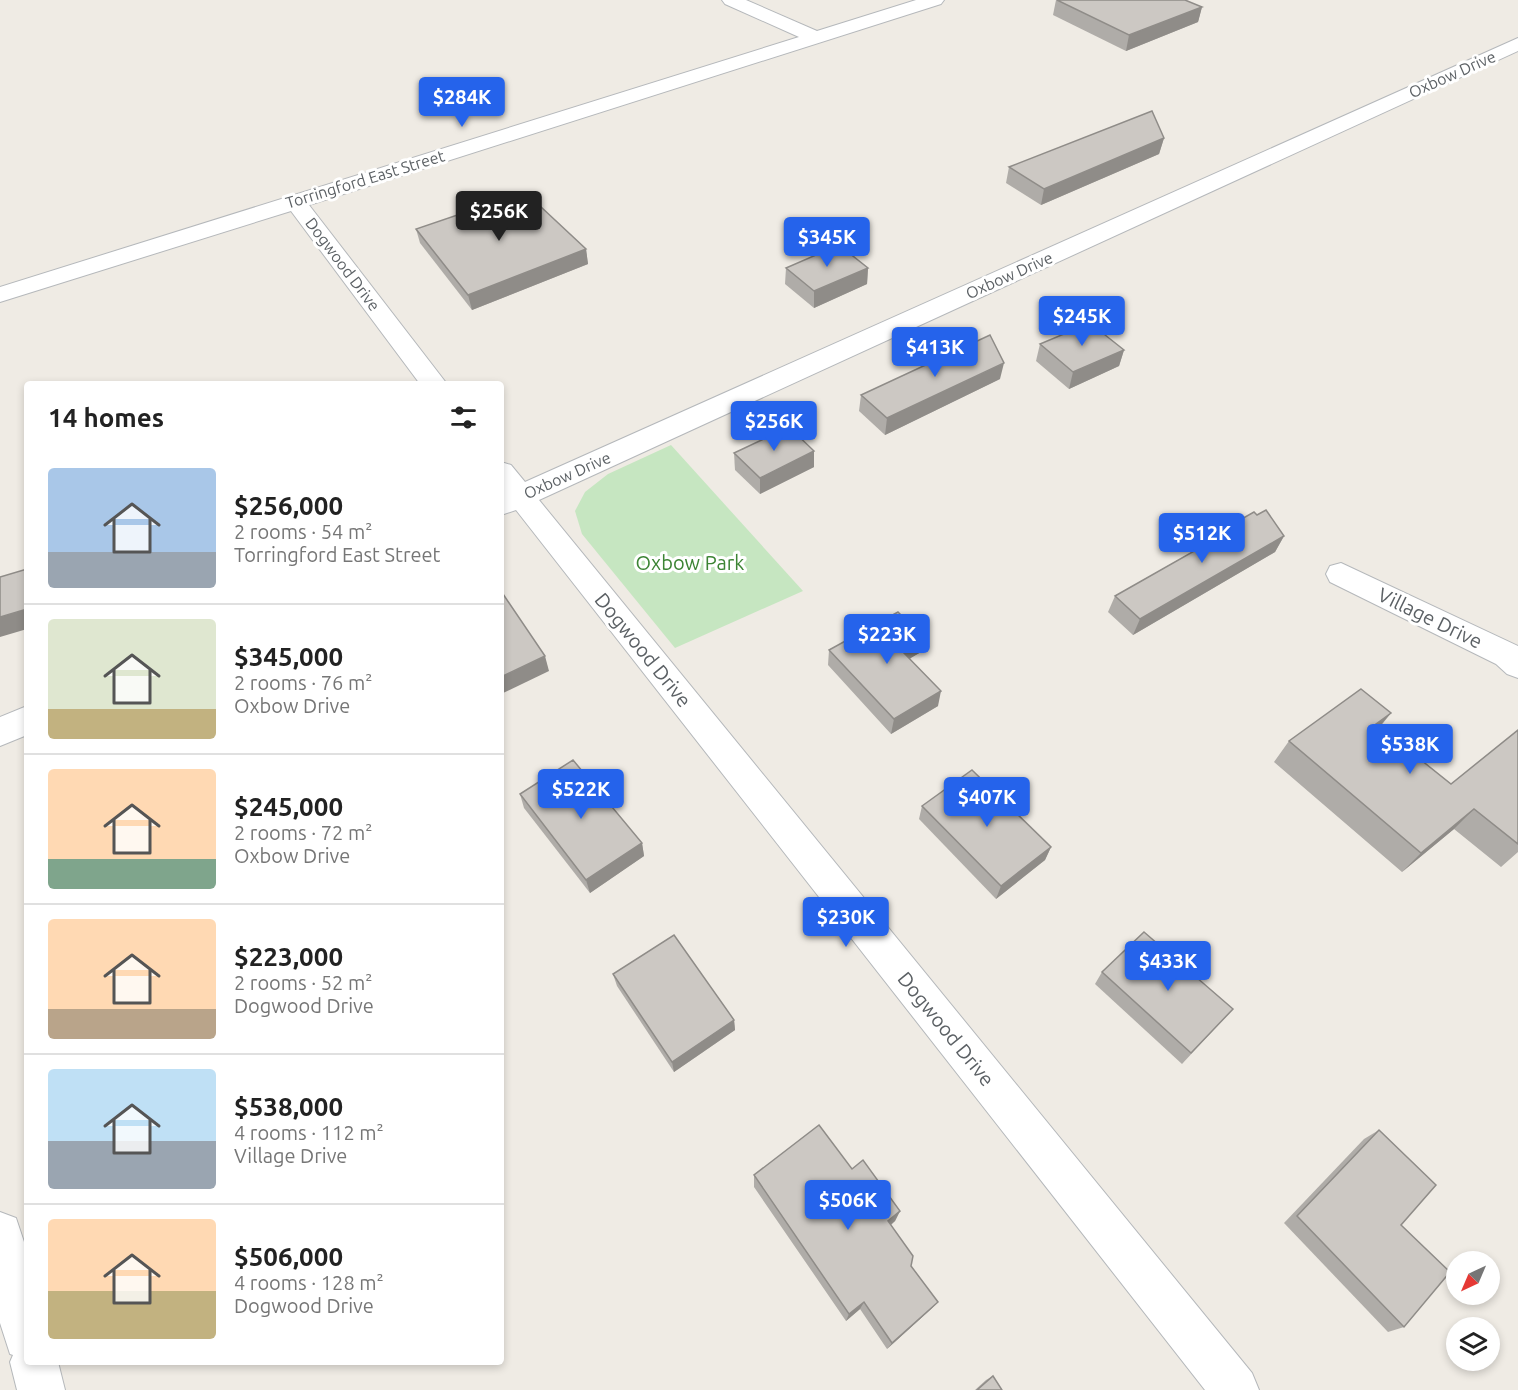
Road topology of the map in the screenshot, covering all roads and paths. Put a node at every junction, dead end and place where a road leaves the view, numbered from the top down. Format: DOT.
graph roads {
  1 [pos="731,0"];
  2 [pos="935,0"];
  3 [pos="817,38"];
  4 [pos="1518,44"];
  5 [pos="295,201"];
  6 [pos="0,295"];
  7 [pos="432,381"];
  8 [pos="507,491"];
  9 [pos="1341,574"];
  10 [pos="1518,665"];
  11 [pos="24,721"];
  12 [pos="0,732"];
  13 [pos="0,1234"];
  14 [pos="24,1326"];
  15 [pos="35,1365"];
  16 [pos="41,1390"];
  17 [pos="1235,1390"];
  1 -- 3 [label="street"];
  2 -- 3 [label="street, Torringford East Street"];
  3 -- 5 [label="street, Torringford East Street"];
  4 -- 8 [label="street, Oxbow Drive"];
  5 -- 6 [label="street, Torringford East Street"];
  5 -- 7 [label="street, Dogwood Drive"];
  8 -- 17 [label="street, Dogwood Drive"];
  9 -- 10 [label="street, Village Drive"];
  11 -- 12 [label="street"];
  13 -- 14 [label="street"];
  15 -- 16 [label="street"];
}
